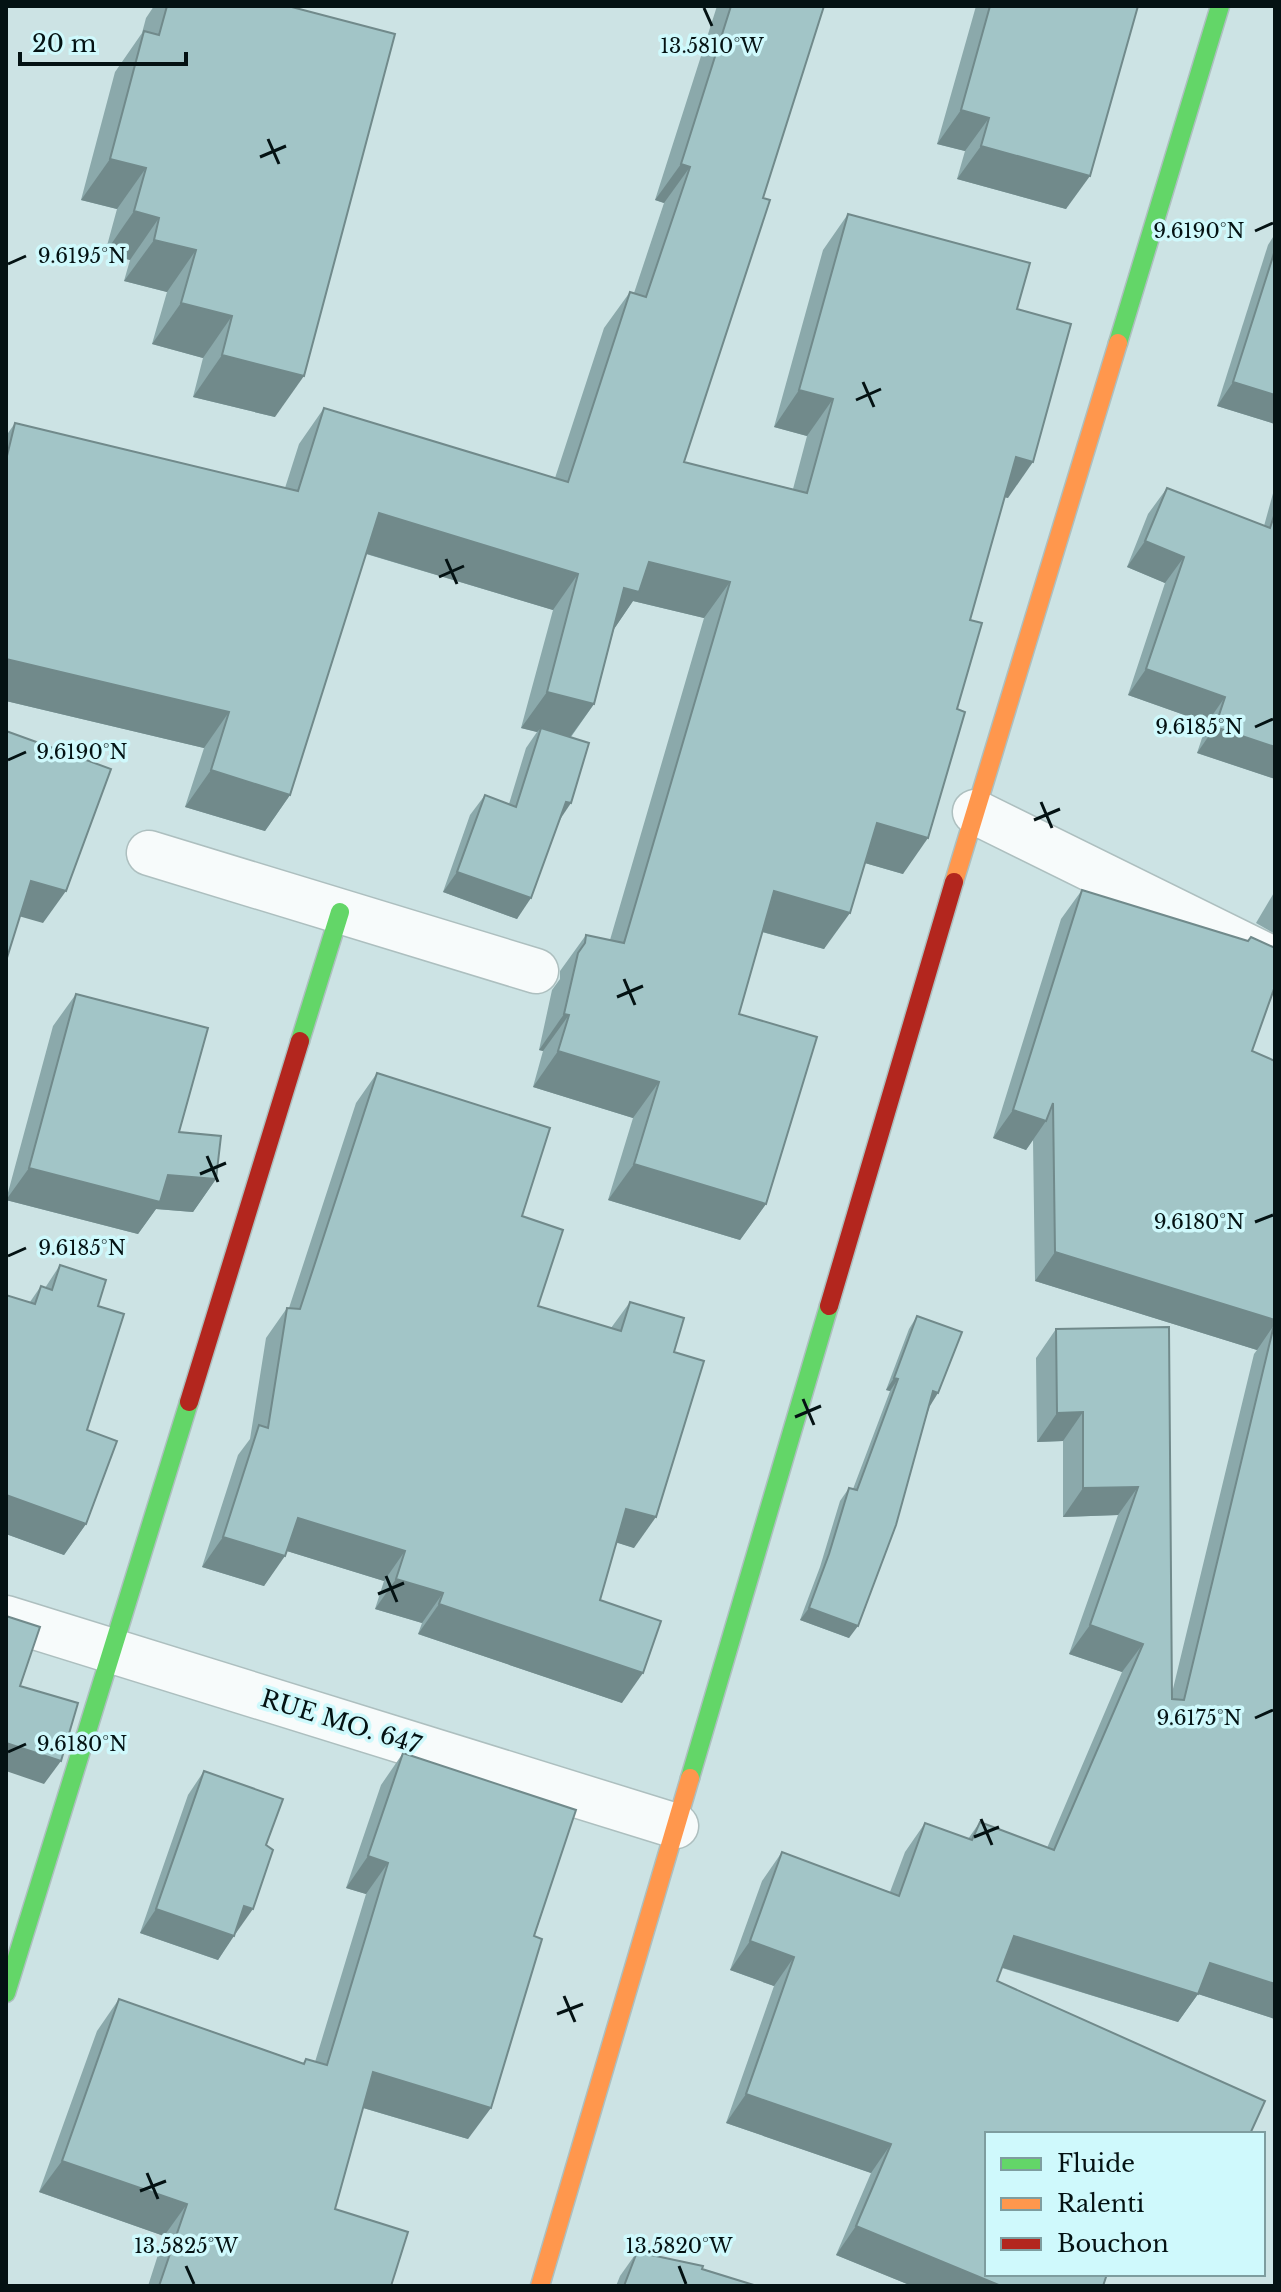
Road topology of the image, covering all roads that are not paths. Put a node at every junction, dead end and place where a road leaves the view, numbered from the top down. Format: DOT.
graph roads {
  1 [pos="1220,6"];
  2 [pos="975,812"];
  3 [pos="149,853"];
  4 [pos="340,912"];
  5 [pos="1275,960"];
  6 [pos="536,971"];
  7 [pos="6,1618"];
  8 [pos="114,1651"];
  9 [pos="676,1826"];
  10 [pos="6,1993"];
  11 [pos="540,2286"];
  1 -- 2 [label="street"];
  2 -- 5 [label="street"];
  2 -- 9 [label="street"];
  3 -- 4 [label="street"];
  4 -- 6 [label="street"];
  4 -- 8 [label="street"];
  7 -- 8 [label="street, RUE MO. 647"];
  8 -- 9 [label="street, RUE MO. 647"];
  8 -- 10 [label="street"];
  9 -- 11 [label="street"];
}
